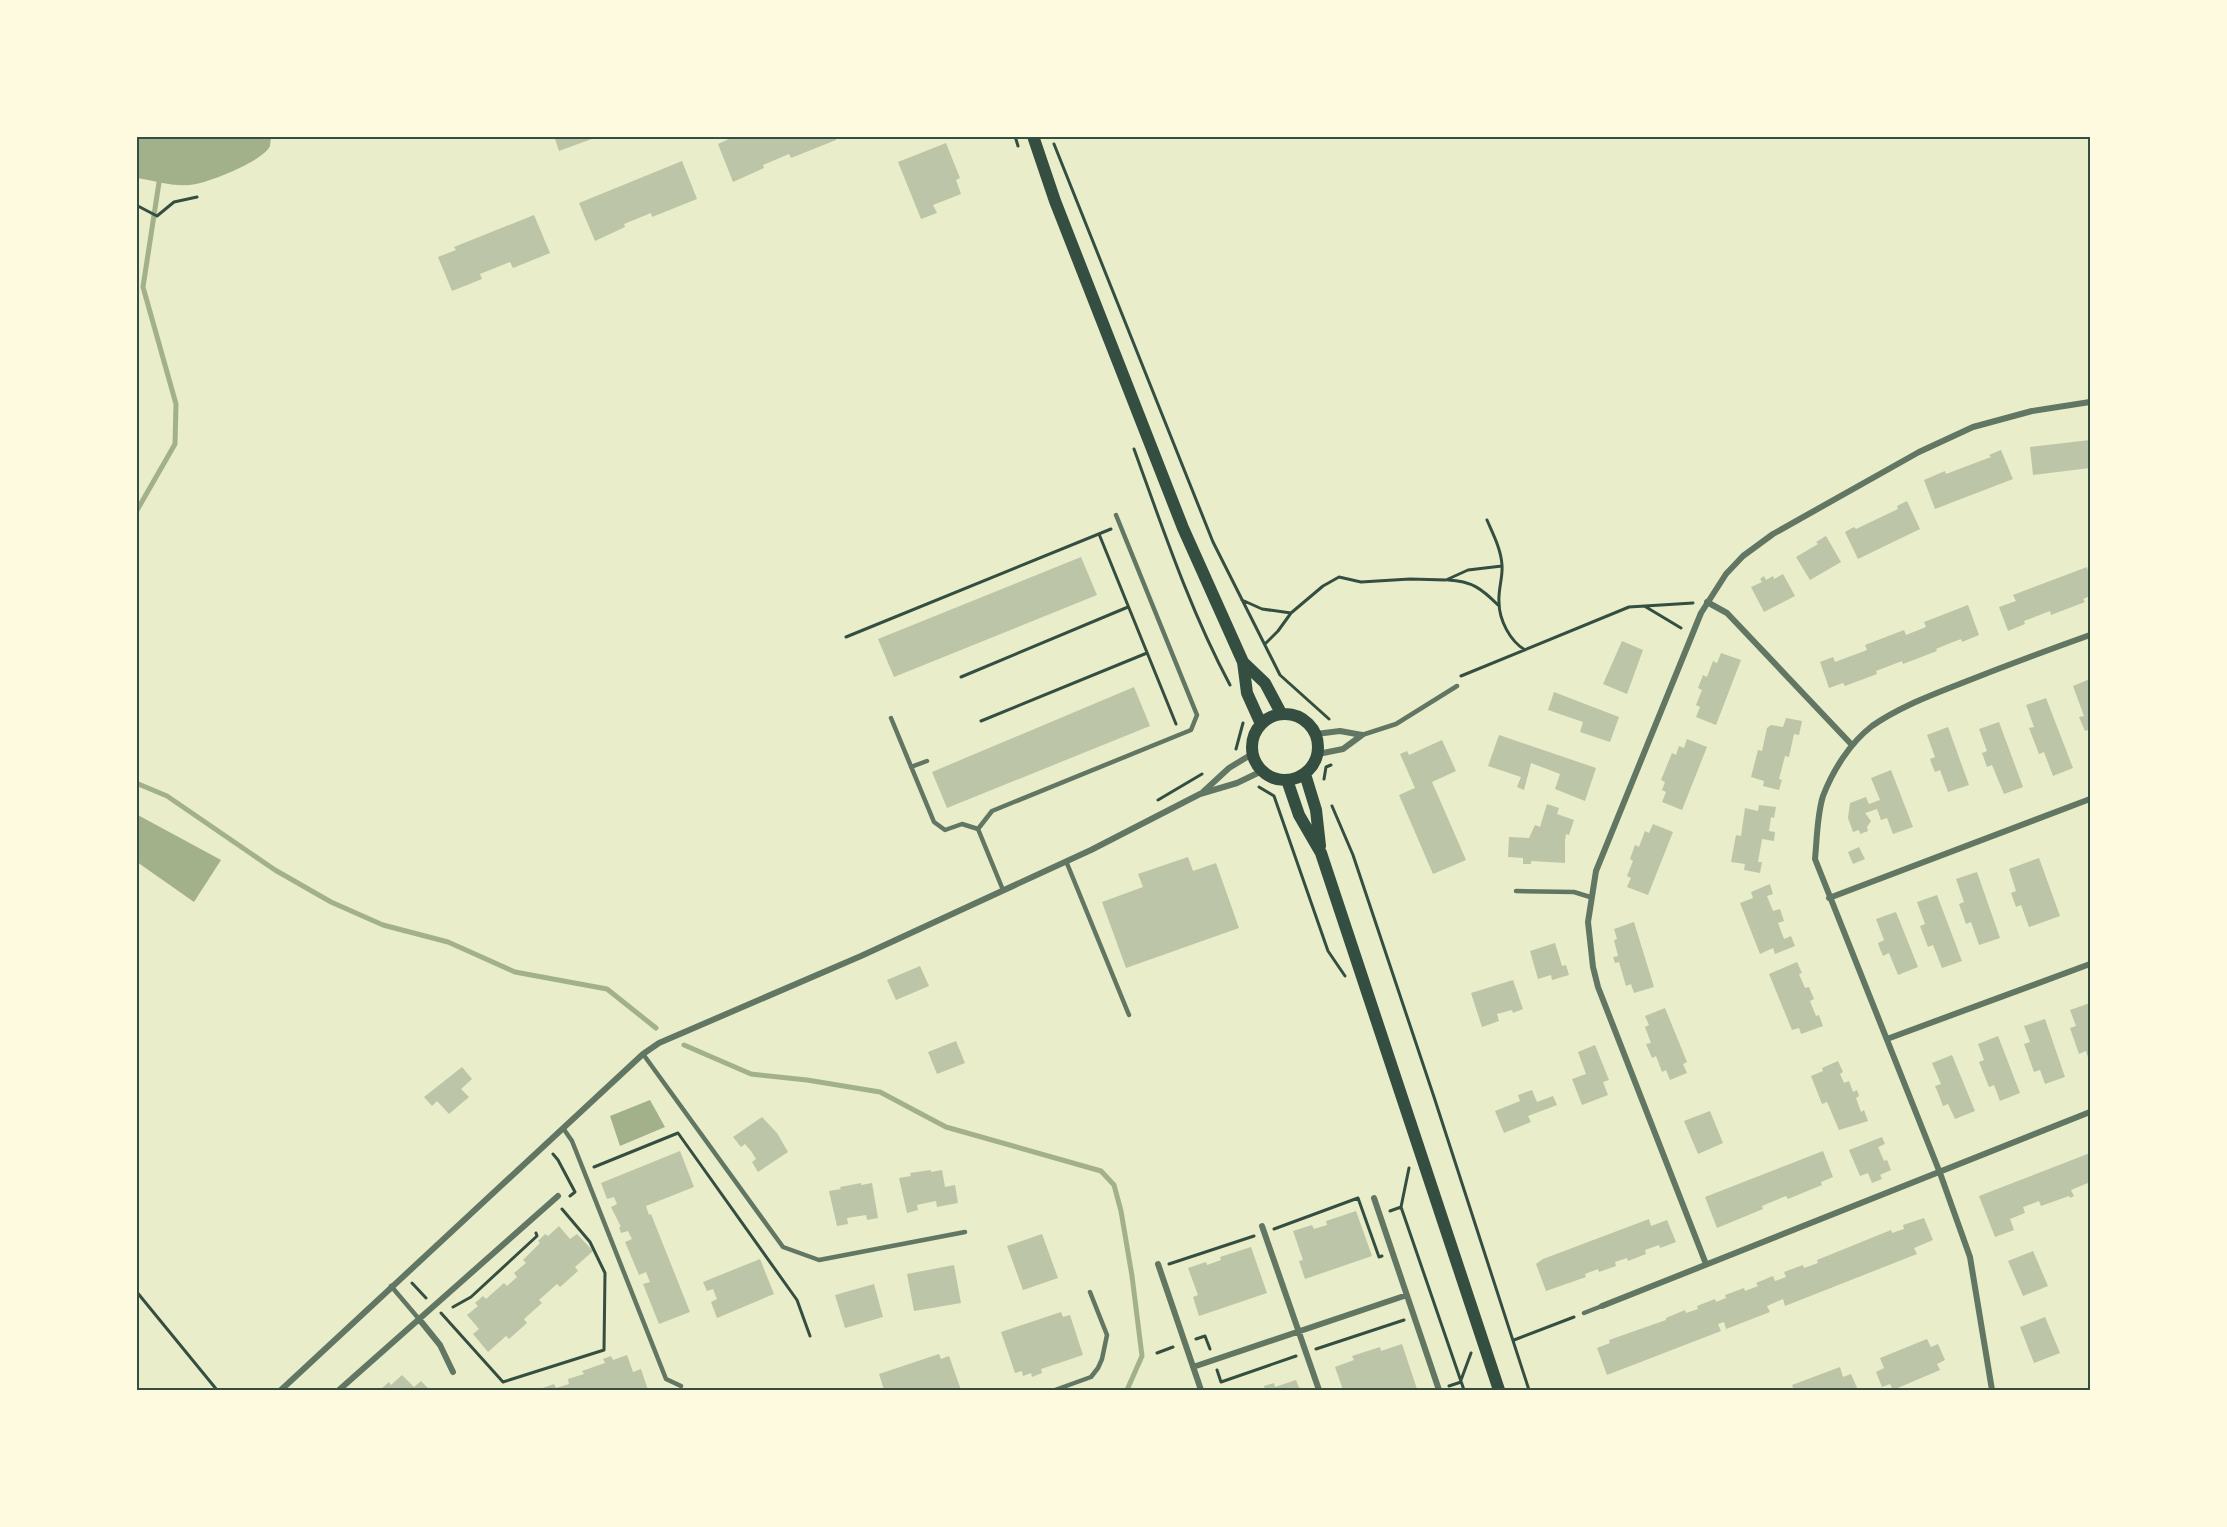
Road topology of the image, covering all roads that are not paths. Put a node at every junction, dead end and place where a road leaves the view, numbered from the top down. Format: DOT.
graph roads {
  1 [pos="1033,136"];
  2 [pos="2091,402"];
  3 [pos="1116,515"];
  4 [pos="1707,602"];
  5 [pos="2091,635"];
  6 [pos="1243,663"];
  7 [pos="1457,686"];
  8 [pos="1281,713"];
  9 [pos="891,718"];
  10 [pos="1261,724"];
  11 [pos="1316,734"];
  12 [pos="1362,735"];
  13 [pos="1852,745"];
  14 [pos="1252,754"];
  15 [pos="1318,754"];
  16 [pos="927,761"];
  17 [pos="911,768"];
  18 [pos="1262,771"];
  19 [pos="1305,774"];
  20 [pos="1287,780"];
  21 [pos="1200,794"];
  22 [pos="2091,800"];
  23 [pos="978,829"];
  24 [pos="1321,853"];
  25 [pos="1066,861"];
  26 [pos="1003,890"];
  27 [pos="1516,891"];
  28 [pos="1590,897"];
  29 [pos="1829,898"];
  30 [pos="2091,964"];
  31 [pos="1129,1015"];
  32 [pos="1887,1039"];
  33 [pos="643,1054"];
  34 [pos="2091,1112"];
  35 [pos="563,1128"];
  36 [pos="1940,1173"];
  37 [pos="558,1196"];
  38 [pos="1374,1198"];
  39 [pos="1263,1229"];
  40 [pos="965,1232"];
  41 [pos="1706,1264"];
  42 [pos="1159,1266"];
  43 [pos="392,1286"];
  44 [pos="1090,1292"];
  45 [pos="1407,1295"];
  46 [pos="1602,1306"];
  47 [pos="1584,1313"];
  48 [pos="419,1319"];
  49 [pos="1298,1331"];
  50 [pos="1193,1367"];
  51 [pos="453,1372"];
  52 [pos="681,1386"];
  53 [pos="281,1390"];
  54 [pos="339,1390"];
  55 [pos="1055,1390"];
  56 [pos="1201,1390"];
  57 [pos="1319,1390"];
  58 [pos="1439,1390"];
  59 [pos="1499,1390"];
  60 [pos="1992,1390"];
  1 -- 6 [label="main road"];
  2 -- 4 [label="street"];
  3 -- 23 [label="lane"];
  4 -- 13 [label="street"];
  4 -- 28 [label="street"];
  5 -- 13 [label="street"];
  6 -- 8 [label="main road"];
  6 -- 10 [label="main road"];
  7 -- 12 [label="lane"];
  8 -- 10 [label="main road"];
  8 -- 11 [label="main road"];
  9 -- 17 [label="lane"];
  10 -- 14 [label="main road"];
  11 -- 12 [label="street"];
  11 -- 15 [label="main road"];
  12 -- 15 [label="street"];
  13 -- 29 [label="street"];
  14 -- 18 [label="main road"];
  14 -- 21 [label="street"];
  15 -- 19 [label="main road"];
  16 -- 17 [label="lane"];
  17 -- 23 [label="lane"];
  18 -- 20 [label="main road"];
  18 -- 21 [label="street"];
  19 -- 20 [label="main road"];
  19 -- 24 [label="main road"];
  20 -- 24 [label="main road"];
  21 -- 25 [label="street"];
  22 -- 29 [label="street"];
  23 -- 26 [label="lane"];
  24 -- 59 [label="main road"];
  25 -- 26 [label="street"];
  25 -- 31 [label="lane"];
  26 -- 33 [label="street"];
  27 -- 28 [label="lane"];
  28 -- 41 [label="street"];
  29 -- 32 [label="street"];
  30 -- 32 [label="street"];
  32 -- 36 [label="street"];
  33 -- 35 [label="street"];
  33 -- 40 [label="lane"];
  34 -- 36 [label="street"];
  35 -- 43 [label="street"];
  35 -- 52 [label="lane"];
  36 -- 41 [label="street"];
  36 -- 60 [label="street"];
  37 -- 48 [label="street"];
  38 -- 45 [label="street"];
  39 -- 49 [label="street"];
  41 -- 46 [label="street"];
  42 -- 50 [label="street"];
  43 -- 48 [label="lane"];
  43 -- 53 [label="street"];
  44 -- 55 [label="lane"];
  45 -- 49 [label="street"];
  45 -- 58 [label="street"];
  46 -- 47 [label="lane"];
  48 -- 51 [label="street"];
  48 -- 54 [label="street"];
  49 -- 50 [label="street"];
  49 -- 57 [label="street"];
  50 -- 56 [label="street"];
}
